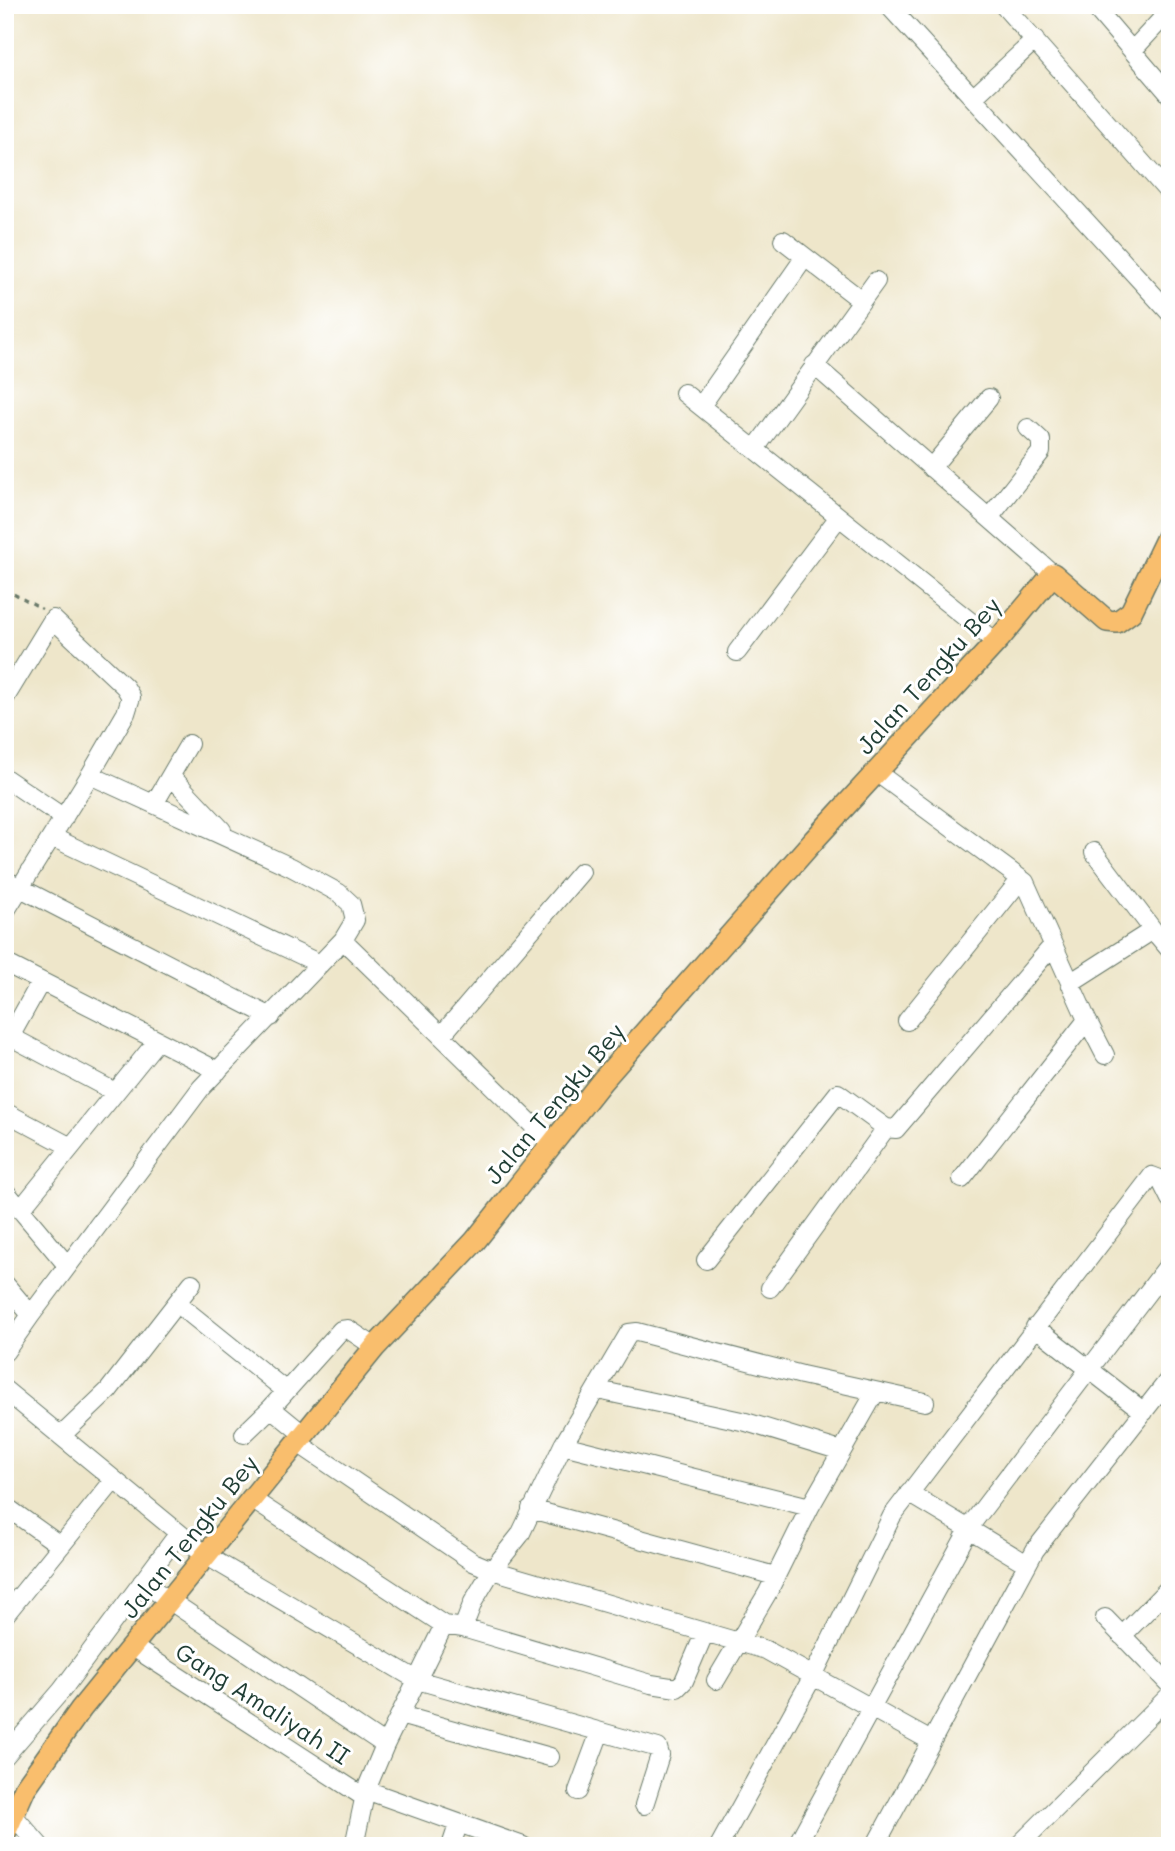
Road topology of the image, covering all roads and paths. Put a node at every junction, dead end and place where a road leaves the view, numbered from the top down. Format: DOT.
graph roads {
  1 [pos="888,5"];
  2 [pos="1003,5"];
  3 [pos="1093,5"];
  4 [pos="1170,10"];
  5 [pos="1035,40"];
  6 [pos="1133,50"];
  7 [pos="1170,95"];
  8 [pos="974,97"];
  9 [pos="1170,194"];
  10 [pos="783,240"];
  11 [pos="805,257"];
  12 [pos="876,281"];
  13 [pos="861,300"];
  14 [pos="1170,313"];
  15 [pos="814,365"];
  16 [pos="684,393"];
  17 [pos="989,398"];
  18 [pos="701,406"];
  19 [pos="1028,428"];
  20 [pos="755,449"];
  21 [pos="931,468"];
  22 [pos="838,518"];
  23 [pos="989,518"];
  24 [pos="1170,531"];
  25 [pos="1053,574"];
  26 [pos="5,589"];
  27 [pos="53,619"];
  28 [pos="996,642"];
  29 [pos="737,652"];
  30 [pos="5,698"];
  31 [pos="189,744"];
  32 [pos="876,772"];
  33 [pos="90,775"];
  34 [pos="171,776"];
  35 [pos="5,778"];
  36 [pos="154,804"];
  37 [pos="64,818"];
  38 [pos="227,835"];
  39 [pos="52,837"];
  40 [pos="1094,852"];
  41 [pos="581,872"];
  42 [pos="1021,879"];
  43 [pos="13,884"];
  44 [pos="5,912"];
  45 [pos="1153,930"];
  46 [pos="343,940"];
  47 [pos="1053,945"];
  48 [pos="1170,950"];
  49 [pos="5,962"];
  50 [pos="320,964"];
  51 [pos="40,983"];
  52 [pos="1070,983"];
  53 [pos="271,1017"];
  54 [pos="1087,1020"];
  55 [pos="907,1021"];
  56 [pos="441,1036"];
  57 [pos="8,1041"];
  58 [pos="157,1041"];
  59 [pos="1105,1055"];
  60 [pos="218,1071"];
  61 [pos="116,1092"];
  62 [pos="5,1111"];
  63 [pos="886,1128"];
  64 [pos="552,1144"];
  65 [pos="71,1147"];
  66 [pos="962,1179"];
  67 [pos="5,1191"];
  68 [pos="1170,1199"];
  69 [pos="20,1210"];
  70 [pos="706,1260"];
  71 [pos="1170,1263"];
  72 [pos="66,1264"];
  73 [pos="192,1283"];
  74 [pos="5,1284"];
  75 [pos="770,1288"];
  76 [pos="178,1304"];
  77 [pos="31,1315"];
  78 [pos="1035,1328"];
  79 [pos="375,1347"];
  80 [pos="5,1352"];
  81 [pos="1089,1370"];
  82 [pos="1170,1378"];
  83 [pos="5,1390"];
  84 [pos="598,1390"];
  85 [pos="286,1391"];
  86 [pos="876,1393"];
  87 [pos="925,1402"];
  88 [pos="271,1408"];
  89 [pos="1144,1412"];
  90 [pos="244,1434"];
  91 [pos="61,1436"];
  92 [pos="301,1439"];
  93 [pos="563,1445"];
  94 [pos="842,1451"];
  95 [pos="114,1480"];
  96 [pos="909,1493"];
  97 [pos="253,1500"];
  98 [pos="5,1506"];
  99 [pos="810,1507"];
  100 [pos="531,1509"];
  101 [pos="968,1531"];
  102 [pos="179,1533"];
  103 [pos="61,1546"];
  104 [pos="207,1556"];
  105 [pos="1027,1564"];
  106 [pos="492,1570"];
  107 [pos="775,1576"];
  108 [pos="142,1583"];
  109 [pos="1168,1589"];
  110 [pos="170,1603"];
  111 [pos="5,1615"];
  112 [pos="1105,1618"];
  113 [pos="444,1625"];
  114 [pos="463,1628"];
  115 [pos="705,1632"];
  116 [pos="1122,1636"];
  117 [pos="738,1640"];
  118 [pos="133,1647"];
  119 [pos="813,1676"];
  120 [pos="417,1680"];
  121 [pos="716,1680"];
  122 [pos="1170,1685"];
  123 [pos="1170,1695"];
  124 [pos="873,1709"];
  125 [pos="400,1716"];
  126 [pos="600,1732"];
  127 [pos="931,1741"];
  128 [pos="385,1745"];
  129 [pos="5,1756"];
  130 [pos="550,1757"];
  131 [pos="366,1790"];
  132 [pos="578,1791"];
  133 [pos="644,1805"];
  134 [pos="9,1818"];
  135 [pos="458,1825"];
  136 [pos="40,1846"];
  137 [pos="354,1846"];
  138 [pos="451,1846"];
  139 [pos="523,1846"];
  140 [pos="719,1846"];
  141 [pos="796,1846"];
  142 [pos="875,1846"];
  143 [pos="1018,1846"];
  1 -- 8 [label="street"];
  2 -- 5 [label="street"];
  3 -- 6 [label="street"];
  4 -- 6 [label="street"];
  5 -- 8 [label="street"];
  5 -- 9 [label="street"];
  6 -- 7 [label="street"];
  8 -- 14 [label="street"];
  10 -- 11 [label="street"];
  11 -- 13 [label="street"];
  11 -- 18 [label="street"];
  12 -- 13 [label="street"];
  13 -- 15 [label="street"];
  15 -- 20 [label="street"];
  15 -- 21 [label="street"];
  16 -- 18 [label="street"];
  17 -- 21 [label="street"];
  18 -- 20 [label="street"];
  19 -- 23 [label="street"];
  20 -- 22 [label="street"];
  21 -- 23 [label="street"];
  22 -- 28 [label="street"];
  22 -- 29 [label="street"];
  23 -- 25 [label="street"];
  24 -- 25 [label="main road"];
  25 -- 28 [label="main road, Jalan Tengku Bey"];
  26 -- 27 [label="path"];
  27 -- 30 [label="street"];
  27 -- 33 [label="street"];
  28 -- 32 [label="main road, Jalan Tengku Bey"];
  31 -- 34 [label="street"];
  32 -- 42 [label="street"];
  32 -- 64 [label="main road, Jalan Tengku Bey"];
  33 -- 36 [label="street"];
  33 -- 37 [label="street"];
  34 -- 36 [label="street"];
  34 -- 38 [label="street"];
  35 -- 37 [label="street"];
  36 -- 38 [label="street"];
  37 -- 39 [label="street"];
  38 -- 46 [label="street"];
  39 -- 43 [label="street"];
  39 -- 50 [label="street"];
  40 -- 45 [label="street"];
  41 -- 56 [label="street"];
  42 -- 47 [label="street"];
  42 -- 55 [label="street"];
  43 -- 44 [label="street"];
  43 -- 53 [label="street"];
  45 -- 48 [label="street"];
  45 -- 52 [label="street"];
  46 -- 50 [label="street"];
  46 -- 56 [label="street"];
  47 -- 52 [label="street"];
  47 -- 63 [label="street"];
  49 -- 51 [label="street"];
  50 -- 53 [label="street"];
  51 -- 57 [label="street"];
  51 -- 58 [label="street"];
  52 -- 54 [label="street"];
  53 -- 60 [label="street"];
  54 -- 59 [label="street"];
  54 -- 66 [label="street"];
  56 -- 64 [label="street"];
  57 -- 61 [label="street"];
  58 -- 60 [label="street"];
  58 -- 61 [label="street"];
  60 -- 72 [label="street"];
  61 -- 65 [label="street"];
  62 -- 65 [label="street"];
  63 -- 70 [label="street"];
  63 -- 75 [label="street"];
  64 -- 79 [label="main road, Jalan Tengku Bey"];
  65 -- 69 [label="street"];
  67 -- 69 [label="street"];
  68 -- 78 [label="street"];
  69 -- 72 [label="street"];
  71 -- 81 [label="street"];
  72 -- 77 [label="street"];
  73 -- 76 [label="street"];
  74 -- 77 [label="street"];
  76 -- 85 [label="street"];
  76 -- 91 [label="street"];
  77 -- 80 [label="street"];
  78 -- 81 [label="street"];
  78 -- 96 [label="street"];
  79 -- 85 [label="street"];
  79 -- 92 [label="main road, Jalan Tengku Bey"];
  81 -- 89 [label="street"];
  81 -- 101 [label="street"];
  82 -- 89 [label="street"];
  83 -- 91 [label="street"];
  84 -- 86 [label="street"];
  84 -- 93 [label="street"];
  84 -- 94 [label="street"];
  85 -- 88 [label="street"];
  86 -- 87 [label="street"];
  86 -- 94 [label="street"];
  88 -- 90 [label="street"];
  88 -- 92 [label="street"];
  89 -- 105 [label="street"];
  91 -- 95 [label="street"];
  92 -- 97 [label="main road, Jalan Tengku Bey"];
  92 -- 106 [label="street"];
  93 -- 99 [label="street"];
  93 -- 100 [label="street"];
  94 -- 99 [label="street"];
  95 -- 102 [label="street"];
  95 -- 103 [label="street"];
  96 -- 101 [label="street"];
  96 -- 119 [label="street"];
  97 -- 104 [label="main road, Jalan Tengku Bey"];
  97 -- 113 [label="street"];
  98 -- 103 [label="street"];
  99 -- 107 [label="street"];
  100 -- 106 [label="street"];
  100 -- 107 [label="street"];
  101 -- 105 [label="street"];
  101 -- 124 [label="street"];
  102 -- 104 [label="street"];
  102 -- 108 [label="street"];
  103 -- 111 [label="street"];
  104 -- 110 [label="main road, Jalan Tengku Bey"];
  104 -- 120 [label="street"];
  105 -- 127 [label="street"];
  106 -- 114 [label="street"];
  106 -- 115 [label="street"];
  107 -- 117 [label="street"];
  108 -- 110 [label="street"];
  108 -- 129 [label="street"];
  109 -- 116 [label="street"];
  110 -- 118 [label="main road, Jalan Tengku Bey"];
  110 -- 128 [label="street"];
  112 -- 116 [label="street"];
  113 -- 114 [label="street"];
  113 -- 120 [label="street"];
  114 -- 115 [label="street"];
  115 -- 117 [label="street"];
  116 -- 122 [label="street"];
  117 -- 119 [label="street"];
  117 -- 121 [label="street"];
  118 -- 131 [label="street, Gang Amaliyah II"];
  118 -- 134 [label="main road, Jalan Tengku Bey"];
  119 -- 124 [label="street"];
  119 -- 140 [label="street"];
  120 -- 125 [label="street"];
  120 -- 126 [label="street"];
  123 -- 143 [label="street"];
  124 -- 127 [label="street"];
  124 -- 141 [label="street"];
  125 -- 128 [label="street"];
  125 -- 130 [label="street"];
  126 -- 132 [label="street"];
  126 -- 133 [label="street"];
  127 -- 142 [label="street"];
  128 -- 131 [label="street"];
  131 -- 135 [label="street"];
  131 -- 137 [label="street"];
  134 -- 136 [label="street"];
  135 -- 138 [label="street"];
  135 -- 139 [label="street"];
}
